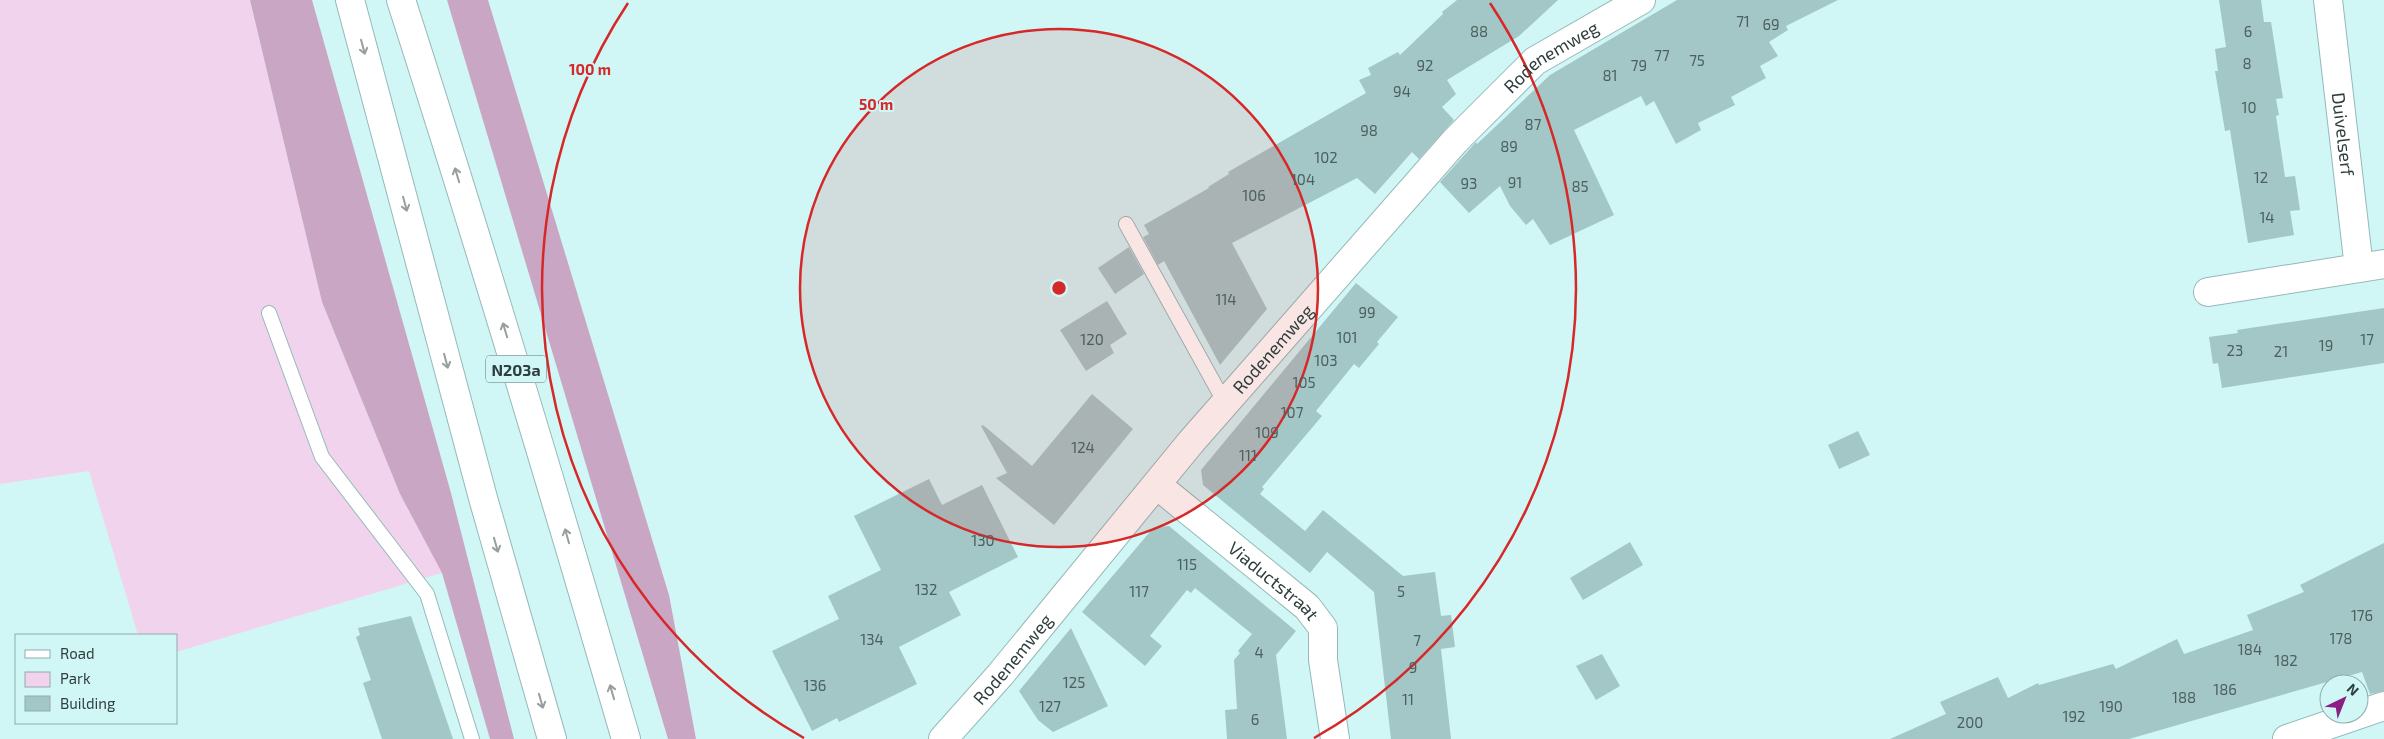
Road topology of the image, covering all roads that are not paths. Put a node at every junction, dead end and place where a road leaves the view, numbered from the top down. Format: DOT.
graph roads {
  1 [pos="350,0"];
  2 [pos="401,0"];
  3 [pos="1642,0"];
  4 [pos="2328,0"];
  5 [pos="1126,224"];
  6 [pos="2371,266"];
  7 [pos="2208,292"];
  8 [pos="269,313"];
  9 [pos="1225,403"];
  10 [pos="1157,485"];
  11 [pos="2384,706"];
  12 [pos="472,739"];
  13 [pos="552,739"];
  14 [pos="626,739"];
  15 [pos="943,739"];
  16 [pos="1335,739"];
  17 [pos="2288,739"];
  1 -- 13 [label="main road, one-way"];
  14 -- 2 [label="main road, N203a, one-way"];
  3 -- 9 [label="main road, Rodenemweg"];
  4 -- 6 [label="main road, Duivelserf"];
  5 -- 9 [label="lane"];
  6 -- 7 [label="main road, Duivelserf"];
  8 -- 12 [label="lane"];
  9 -- 10 [label="main road, Rodenemweg"];
  10 -- 15 [label="main road, Rodenemweg"];
  10 -- 16 [label="main road, Viaductstraat"];
  11 -- 17 [label="main road"];
}
